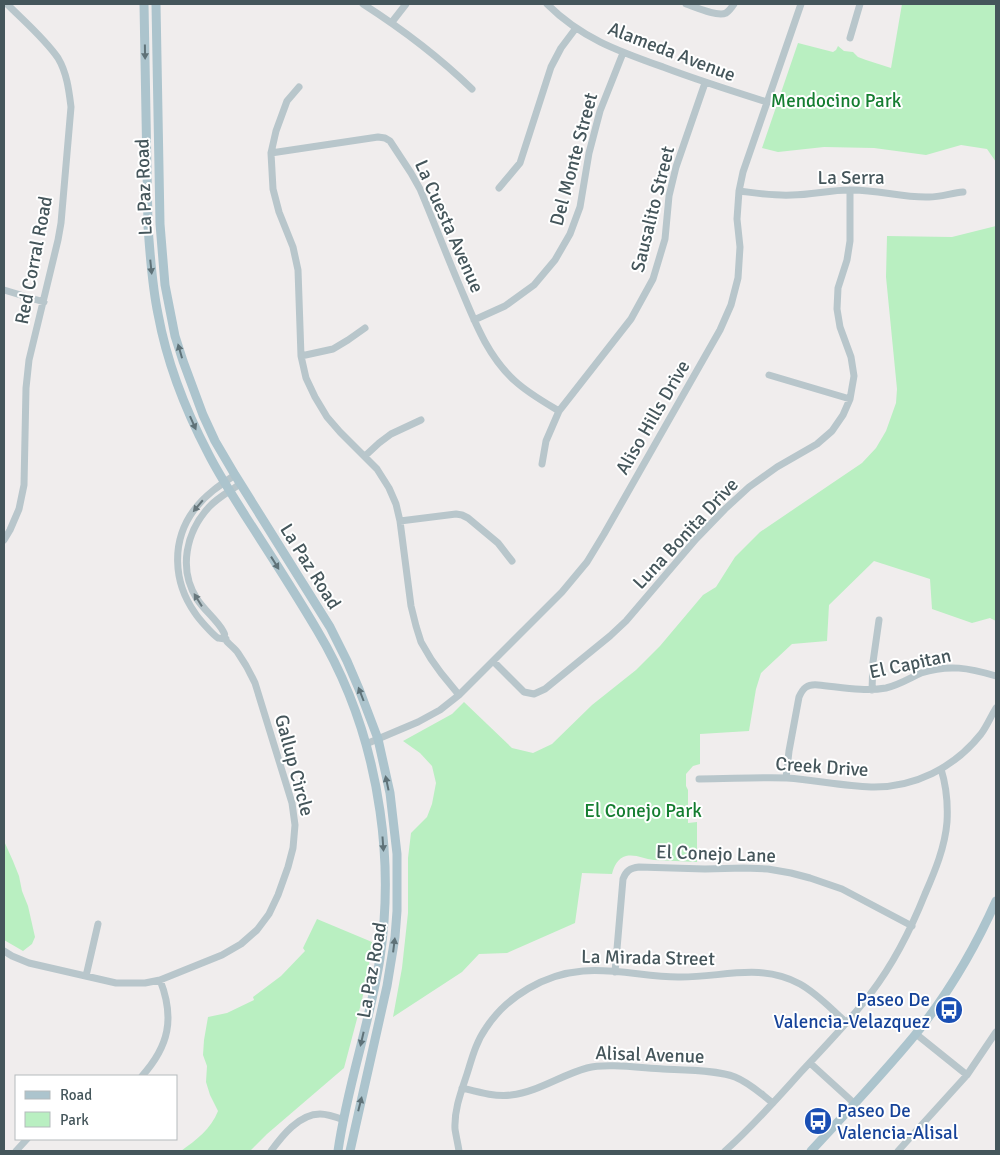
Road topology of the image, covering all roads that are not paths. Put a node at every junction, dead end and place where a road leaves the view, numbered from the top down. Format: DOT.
graph roads {
  1 [pos="7,4"];
  2 [pos="144,4"];
  3 [pos="156,4"];
  4 [pos="363,4"];
  5 [pos="406,4"];
  6 [pos="547,4"];
  7 [pos="686,4"];
  8 [pos="734,4"];
  9 [pos="801,4"];
  10 [pos="860,4"];
  11 [pos="4,7"];
  12 [pos="392,22"];
  13 [pos="576,28"];
  14 [pos="850,38"];
  15 [pos="623,53"];
  16 [pos="705,83"];
  17 [pos="300,87"];
  18 [pos="472,89"];
  19 [pos="767,102"];
  20 [pos="271,153"];
  21 [pos="499,188"];
  22 [pos="850,190"];
  23 [pos="739,191"];
  24 [pos="963,192"];
  25 [pos="4,290"];
  26 [pos="44,302"];
  27 [pos="474,320"];
  28 [pos="365,328"];
  29 [pos="301,356"];
  30 [pos="769,374"];
  31 [pos="850,399"];
  32 [pos="559,411"];
  33 [pos="421,420"];
  34 [pos="365,456"];
  35 [pos="542,464"];
  36 [pos="235,475"];
  37 [pos="224,482"];
  38 [pos="240,484"];
  39 [pos="230,491"];
  40 [pos="400,521"];
  41 [pos="4,540"];
  42 [pos="512,561"];
  43 [pos="879,620"];
  44 [pos="226,639"];
  45 [pos="493,660"];
  46 [pos="996,676"];
  47 [pos="872,690"];
  48 [pos="459,695"];
  49 [pos="996,708"];
  50 [pos="378,739"];
  51 [pos="366,744"];
  52 [pos="941,769"];
  53 [pos="786,778"];
  54 [pos="699,779"];
  55 [pos="996,901"];
  56 [pos="98,924"];
  57 [pos="912,926"];
  58 [pos="4,951"];
  59 [pos="615,972"];
  60 [pos="86,976"];
  61 [pos="160,980"];
  62 [pos="847,1023"];
  63 [pos="996,1032"];
  64 [pos="916,1034"];
  65 [pos="810,1063"];
  66 [pos="143,1075"];
  67 [pos="967,1075"];
  68 [pos="462,1088"];
  69 [pos="773,1104"];
  70 [pos="855,1104"];
  71 [pos="344,1120"];
  72 [pos="25,1140"];
  73 [pos="16,1151"];
  74 [pos="271,1151"];
  75 [pos="338,1151"];
  76 [pos="350,1151"];
  77 [pos="459,1151"];
  78 [pos="725,1151"];
  79 [pos="811,1151"];
  80 [pos="898,1151"];
  1 -- 11 [label="street"];
  1 -- 26 [label="street, Red Corral Road"];
  2 -- 37 [label="main road, La Paz Road, one-way"];
  36 -- 3 [label="main road, La Paz Road, one-way"];
  4 -- 12 [label="street"];
  5 -- 12 [label="street"];
  6 -- 13 [label="street, Alameda Avenue"];
  7 -- 8 [label="street"];
  9 -- 19 [label="street, Aliso Hills Drive"];
  10 -- 14 [label="street"];
  12 -- 18 [label="street"];
  13 -- 15 [label="street, Alameda Avenue"];
  13 -- 21 [label="street"];
  15 -- 16 [label="street, Alameda Avenue"];
  15 -- 27 [label="street, Del Monte Street"];
  16 -- 19 [label="street, Alameda Avenue"];
  16 -- 32 [label="street, Sausalito Street"];
  17 -- 20 [label="street"];
  19 -- 23 [label="street, Aliso Hills Drive"];
  20 -- 27 [label="street, La Cuesta Avenue"];
  20 -- 29 [label="street"];
  22 -- 23 [label="street, La Serra"];
  22 -- 24 [label="street, La Serra"];
  22 -- 31 [label="street, Luna Bonita Drive"];
  23 -- 45 [label="street, Aliso Hills Drive"];
  25 -- 26 [label="street"];
  26 -- 41 [label="street, Red Corral Road"];
  27 -- 32 [label="street, La Cuesta Avenue"];
  28 -- 29 [label="street"];
  29 -- 34 [label="street"];
  30 -- 31 [label="street"];
  31 -- 45 [label="street, Luna Bonita Drive"];
  32 -- 35 [label="street, Sausalito Street"];
  33 -- 34 [label="street"];
  34 -- 40 [label="street"];
  36 -- 37 [label="street, Gallup Circle"];
  36 -- 38 [label="main road, La Paz Road"];
  37 -- 39 [label="main road, La Paz Road"];
  37 -- 44 [label="street, Gallup Circle, one-way"];
  38 -- 39 [label="street, Gallup Circle"];
  50 -- 38 [label="main road, La Paz Road, one-way"];
  44 -- 39 [label="street, Gallup Circle, one-way"];
  39 -- 51 [label="main road, La Paz Road, one-way"];
  40 -- 42 [label="street"];
  40 -- 48 [label="street"];
  43 -- 47 [label="street"];
  44 -- 61 [label="street, Gallup Circle"];
  45 -- 48 [label="street, Aliso Hills Drive"];
  46 -- 47 [label="street, El Capitan"];
  47 -- 53 [label="street, El Capitan"];
  48 -- 50 [label="street, Aliso Hills Drive"];
  49 -- 52 [label="street, Creek Drive"];
  50 -- 51 [label="street, Aliso Hills Drive"];
  76 -- 50 [label="main road, La Paz Road, one-way"];
  51 -- 71 [label="main road, La Paz Road, one-way"];
  52 -- 53 [label="street, Creek Drive"];
  52 -- 57 [label="street"];
  53 -- 54 [label="street, Creek Drive"];
  55 -- 64 [label="main road"];
  56 -- 60 [label="street"];
  57 -- 59 [label="street, El Conejo Lane"];
  57 -- 62 [label="street"];
  58 -- 60 [label="street, Gallup Circle"];
  59 -- 62 [label="street, La Mirada Street"];
  59 -- 68 [label="street, La Mirada Street"];
  60 -- 61 [label="street, Gallup Circle"];
  61 -- 66 [label="street"];
  62 -- 65 [label="street"];
  63 -- 67 [label="street"];
  64 -- 67 [label="street"];
  64 -- 70 [label="main road"];
  65 -- 69 [label="street"];
  65 -- 70 [label="street"];
  67 -- 80 [label="street"];
  68 -- 69 [label="street, Alisal Avenue"];
  68 -- 77 [label="street, La Mirada Street"];
  69 -- 78 [label="street"];
  70 -- 79 [label="main road"];
  71 -- 74 [label="street"];
  71 -- 75 [label="main road, La Paz Road"];
  72 -- 73 [label="street"];
}
